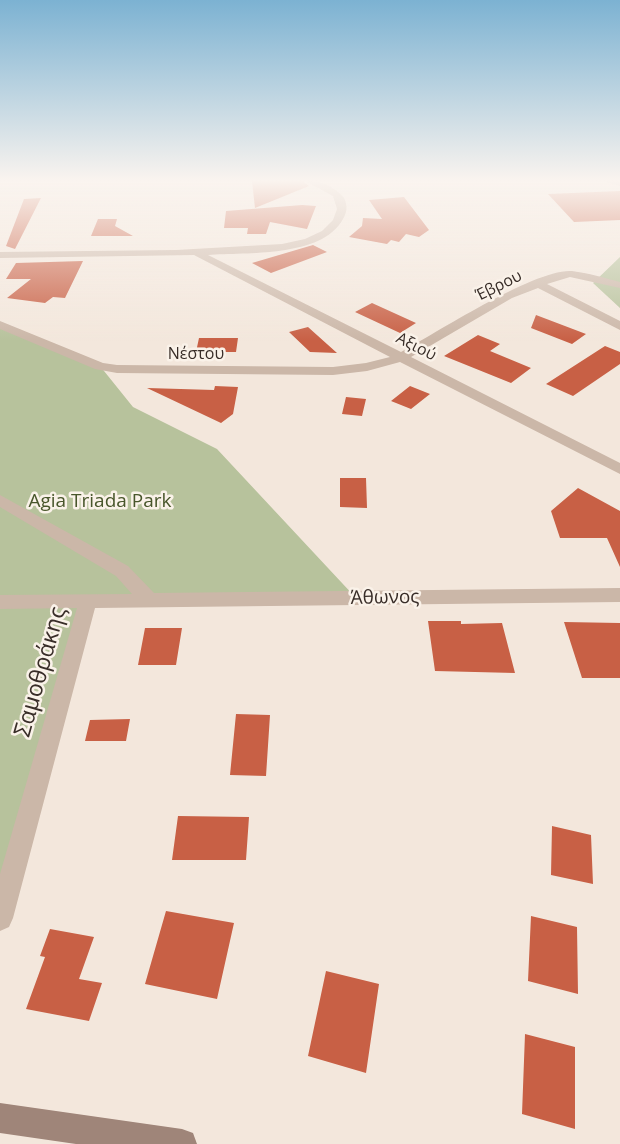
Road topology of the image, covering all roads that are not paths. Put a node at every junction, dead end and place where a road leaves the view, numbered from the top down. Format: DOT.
graph roads {
  1 [pos="321,234"];
  2 [pos="197,253"];
  3 [pos="0,255"];
  4 [pos="538,284"];
  5 [pos="620,285"];
  6 [pos="0,325"];
  7 [pos="620,327"];
  8 [pos="400,358"];
  9 [pos="620,469"];
  10 [pos="0,500"];
  11 [pos="620,595"];
  12 [pos="88,601"];
  13 [pos="150,601"];
  14 [pos="0,602"];
  15 [pos="0,918"];
  16 [pos="0,1118"];
  17 [pos="182,1144"];
  1 -- 2 [label="street"];
  2 -- 3 [label="street"];
  2 -- 8 [label="street, Αξιού"];
  4 -- 5 [label="street, Έβρου"];
  4 -- 7 [label="street"];
  4 -- 8 [label="street, Έβρου"];
  6 -- 8 [label="street, Νέστου"];
  8 -- 9 [label="street, Αξιού"];
  10 -- 13 [label="street"];
  11 -- 13 [label="street, Άθωνος"];
  12 -- 13 [label="street, Άθωνος"];
  12 -- 14 [label="street, Άθωνος"];
  12 -- 15 [label="street, Σαμοθράκης"];
  16 -- 17 [label="street"];
}
